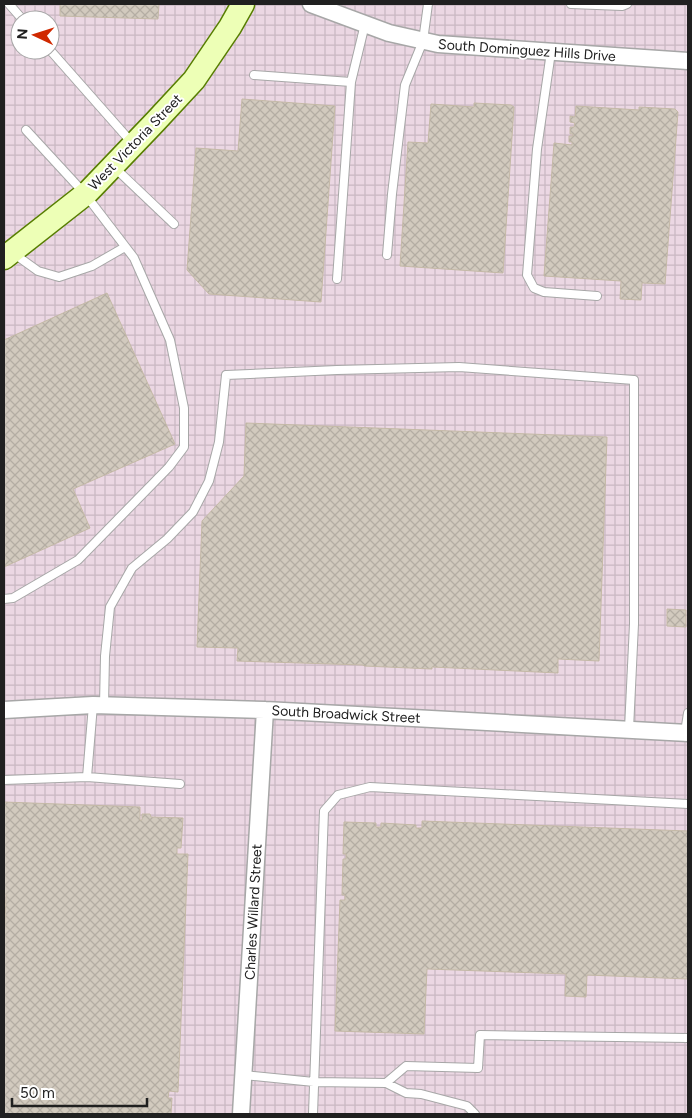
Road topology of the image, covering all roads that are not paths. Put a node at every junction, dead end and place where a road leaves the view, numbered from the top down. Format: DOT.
graph roads {
  1 [pos="243,4"];
  2 [pos="311,4"];
  3 [pos="428,4"];
  4 [pos="571,4"];
  5 [pos="627,4"];
  6 [pos="365,24"];
  7 [pos="423,41"];
  8 [pos="551,52"];
  9 [pos="59,60"];
  10 [pos="688,61"];
  11 [pos="254,75"];
  12 [pos="351,82"];
  13 [pos="26,130"];
  14 [pos="134,145"];
  15 [pos="113,166"];
  16 [pos="85,194"];
  17 [pos="174,224"];
  18 [pos="126,247"];
  19 [pos="387,254"];
  20 [pos="8,255"];
  21 [pos="337,279"];
  22 [pos="598,296"];
  23 [pos="4,599"];
  24 [pos="98,705"];
  25 [pos="4,710"];
  26 [pos="265,710"];
  27 [pos="688,712"];
  28 [pos="629,729"];
  29 [pos="686,732"];
  30 [pos="87,777"];
  31 [pos="4,780"];
  32 [pos="180,784"];
  33 [pos="688,804"];
  34 [pos="688,1038"];
  35 [pos="244,1076"];
  36 [pos="314,1082"];
  37 [pos="386,1083"];
  38 [pos="241,1114"];
  39 [pos="313,1114"];
  40 [pos="475,1114"];
  1 -- 14 [label="street, West Victoria Street"];
  2 -- 6 [label="street, South Dominguez Hills Drive"];
  3 -- 7 [label="lane"];
  4 -- 5 [label="lane"];
  6 -- 7 [label="street, South Dominguez Hills Drive"];
  6 -- 12 [label="lane"];
  7 -- 8 [label="street, South Dominguez Hills Drive"];
  7 -- 19 [label="lane"];
  8 -- 10 [label="street, South Dominguez Hills Drive"];
  8 -- 22 [label="lane"];
  9 -- 14 [label="lane"];
  11 -- 12 [label="lane"];
  12 -- 21 [label="lane"];
  13 -- 16 [label="lane"];
  14 -- 15 [label="street, West Victoria Street"];
  15 -- 16 [label="street, West Victoria Street"];
  15 -- 17 [label="lane"];
  16 -- 18 [label="lane"];
  16 -- 20 [label="street, West Victoria Street"];
  18 -- 20 [label="lane"];
  18 -- 23 [label="lane"];
  24 -- 25 [label="street, South Broadwick Street"];
  24 -- 26 [label="street, South Broadwick Street"];
  24 -- 28 [label="lane"];
  24 -- 30 [label="lane"];
  26 -- 28 [label="street, South Broadwick Street"];
  26 -- 35 [label="street, Charles Willard Street"];
  27 -- 29 [label="lane"];
  28 -- 29 [label="street, South Broadwick Street"];
  30 -- 31 [label="lane"];
  30 -- 32 [label="lane"];
  33 -- 36 [label="lane"];
  34 -- 37 [label="lane"];
  35 -- 36 [label="lane"];
  35 -- 38 [label="street, Charles Willard Street"];
  36 -- 37 [label="lane"];
  36 -- 39 [label="lane"];
  37 -- 40 [label="lane"];
}
